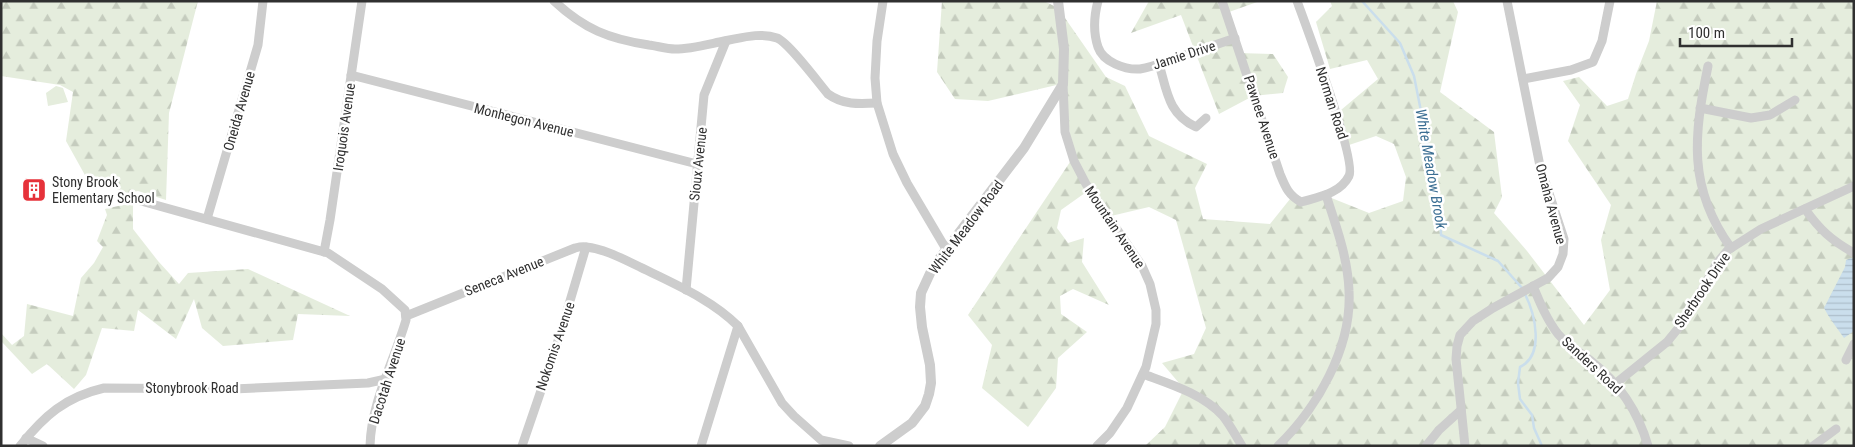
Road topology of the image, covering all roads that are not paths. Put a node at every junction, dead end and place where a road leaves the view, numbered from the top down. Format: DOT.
graph roads {
  1 [pos="263,1"];
  2 [pos="362,1"];
  3 [pos="554,1"];
  4 [pos="883,1"];
  5 [pos="1058,1"];
  6 [pos="1098,1"];
  7 [pos="1222,1"];
  8 [pos="1297,1"];
  9 [pos="1507,1"];
  10 [pos="1610,1"];
  11 [pos="1235,38"];
  12 [pos="726,41"];
  13 [pos="1159,64"];
  14 [pos="1708,66"];
  15 [pos="352,75"];
  16 [pos="1523,78"];
  17 [pos="1063,84"];
  18 [pos="1795,100"];
  19 [pos="877,103"];
  20 [pos="1700,108"];
  21 [pos="1206,118"];
  22 [pos="697,164"];
  23 [pos="1854,186"];
  24 [pos="1326,195"];
  25 [pos="141,201"];
  26 [pos="1804,209"];
  27 [pos="207,219"];
  28 [pos="586,247"];
  29 [pos="1731,248"];
  30 [pos="946,249"];
  31 [pos="324,252"];
  32 [pos="1854,253"];
  33 [pos="1531,288"];
  34 [pos="686,290"];
  35 [pos="406,316"];
  36 [pos="738,326"];
  37 [pos="1854,344"];
  38 [pos="1846,360"];
  39 [pos="1143,374"];
  40 [pos="386,379"];
  41 [pos="1615,384"];
  42 [pos="1461,410"];
  43 [pos="1836,429"];
  44 [pos="23,442"];
  45 [pos="822,443"];
  46 [pos="43,446"];
  47 [pos="370,446"];
  48 [pos="522,446"];
  49 [pos="701,446"];
  50 [pos="849,446"];
  51 [pos="876,446"];
  52 [pos="880,446"];
  53 [pos="1097,446"];
  54 [pos="1242,446"];
  55 [pos="1278,446"];
  56 [pos="1426,446"];
  57 [pos="1465,446"];
  58 [pos="1648,446"];
  59 [pos="1813,446"];
  1 -- 27 [label="street, Oneida Avenue"];
  2 -- 15 [label="street, Iroquois Avenue"];
  3 -- 12 [label="street"];
  4 -- 19 [label="street"];
  5 -- 17 [label="street, White Meadow Road"];
  6 -- 13 [label="street, Jamie Drive"];
  7 -- 11 [label="street, Pawnee Avenue"];
  8 -- 24 [label="street, Norman Road"];
  9 -- 16 [label="street, Omaha Avenue"];
  10 -- 16 [label="street"];
  11 -- 13 [label="street, Jamie Drive"];
  11 -- 24 [label="street, Pawnee Avenue"];
  12 -- 19 [label="street"];
  12 -- 22 [label="street, Sioux Avenue"];
  13 -- 21 [label="street"];
  14 -- 20 [label="street"];
  15 -- 22 [label="street, Monhegon Avenue"];
  15 -- 31 [label="street, Iroquois Avenue"];
  16 -- 33 [label="street, Omaha Avenue"];
  17 -- 30 [label="street, White Meadow Road"];
  17 -- 39 [label="street, Mountain Avenue"];
  18 -- 20 [label="street"];
  19 -- 30 [label="street"];
  20 -- 29 [label="street"];
  22 -- 34 [label="street, Sioux Avenue"];
  23 -- 26 [label="street, Sherbrook Drive"];
  24 -- 55 [label="street"];
  25 -- 27 [label="street"];
  26 -- 29 [label="street, Sherbrook Drive"];
  26 -- 32 [label="street"];
  27 -- 31 [label="street"];
  28 -- 34 [label="street"];
  28 -- 35 [label="street, Seneca Avenue"];
  28 -- 48 [label="street, Nokomis Avenue"];
  29 -- 41 [label="street, Sherbrook Drive"];
  30 -- 52 [label="street, White Meadow Road"];
  31 -- 35 [label="street"];
  33 -- 41 [label="street, Sanders Road"];
  33 -- 42 [label="street, Omaha Avenue"];
  34 -- 36 [label="street"];
  35 -- 40 [label="street, Dacotah Avenue"];
  36 -- 45 [label="street"];
  36 -- 49 [label="street"];
  37 -- 38 [label="street"];
  39 -- 53 [label="street, Mountain Avenue"];
  39 -- 54 [label="street"];
  40 -- 44 [label="street, Stonybrook Road"];
  40 -- 47 [label="street, Dacotah Avenue"];
  41 -- 58 [label="street, Sanders Road"];
  42 -- 56 [label="street"];
  42 -- 57 [label="street, Omaha Avenue"];
  43 -- 59 [label="street"];
  44 -- 46 [label="street"];
  45 -- 50 [label="street"];
  51 -- 52 [label="street"];
}
